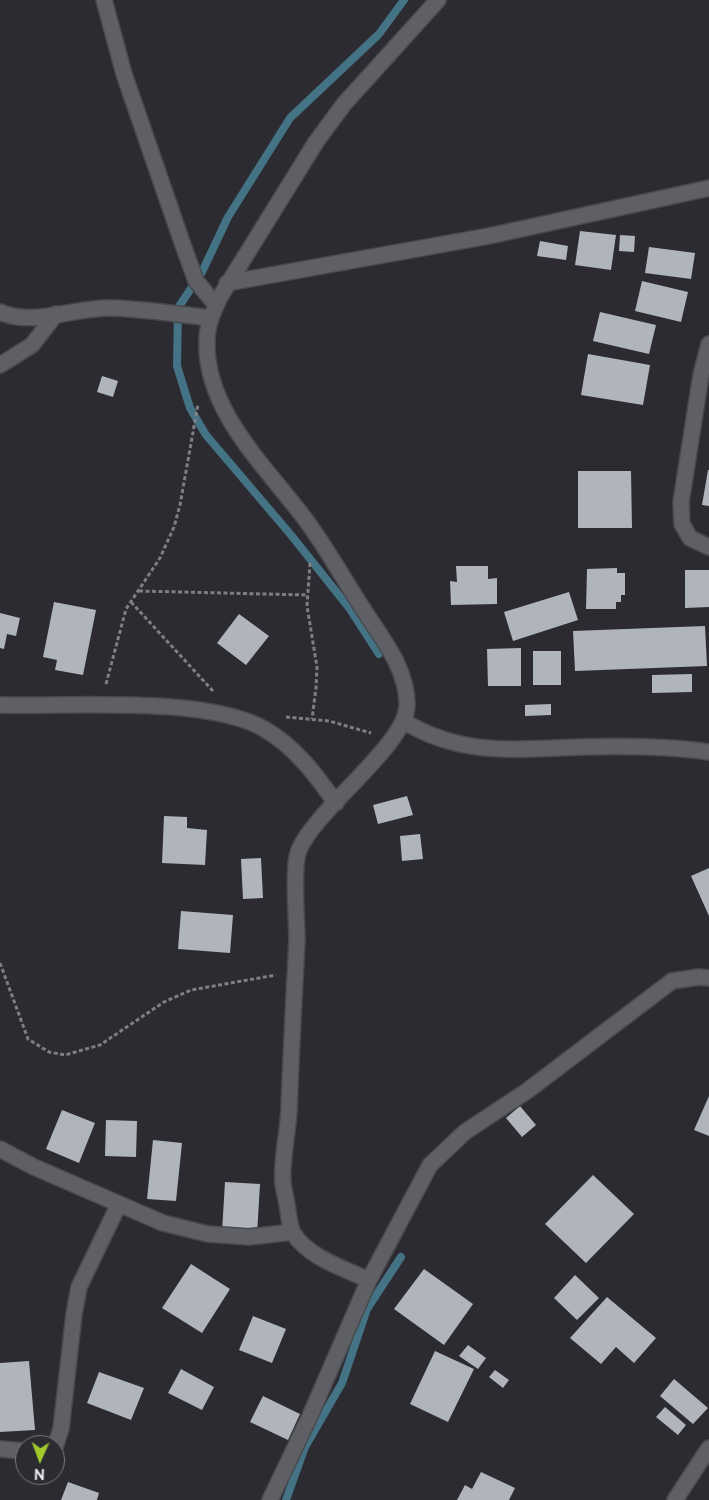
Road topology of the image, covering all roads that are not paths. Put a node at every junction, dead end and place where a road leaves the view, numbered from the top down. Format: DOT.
graph roads {
  1 [pos="104,0"];
  2 [pos="438,0"];
  3 [pos="709,188"];
  4 [pos="227,283"];
  5 [pos="0,312"];
  6 [pos="213,312"];
  7 [pos="56,314"];
  8 [pos="709,344"];
  9 [pos="0,365"];
  10 [pos="709,547"];
  11 [pos="0,705"];
  12 [pos="403,721"];
  13 [pos="709,752"];
  14 [pos="336,803"];
  15 [pos="709,978"];
  16 [pos="0,1149"];
  17 [pos="119,1204"];
  18 [pos="292,1232"];
  19 [pos="369,1280"];
  20 [pos="59,1435"];
  21 [pos="709,1448"];
  22 [pos="0,1449"];
  23 [pos="15,1450"];
  24 [pos="270,1500"];
  25 [pos="675,1500"];
  1 -- 6 [label="street"];
  2 -- 4 [label="street"];
  3 -- 4 [label="street"];
  4 -- 6 [label="street"];
  5 -- 7 [label="street"];
  6 -- 7 [label="street"];
  6 -- 12 [label="street"];
  7 -- 9 [label="street"];
  8 -- 10 [label="street"];
  11 -- 14 [label="street"];
  12 -- 13 [label="street"];
  12 -- 14 [label="street"];
  14 -- 18 [label="street"];
  15 -- 19 [label="street"];
  16 -- 17 [label="street"];
  17 -- 18 [label="street"];
  17 -- 20 [label="street"];
  18 -- 19 [label="street"];
  19 -- 24 [label="street"];
  21 -- 25 [label="street"];
  22 -- 23 [label="street"];
}
